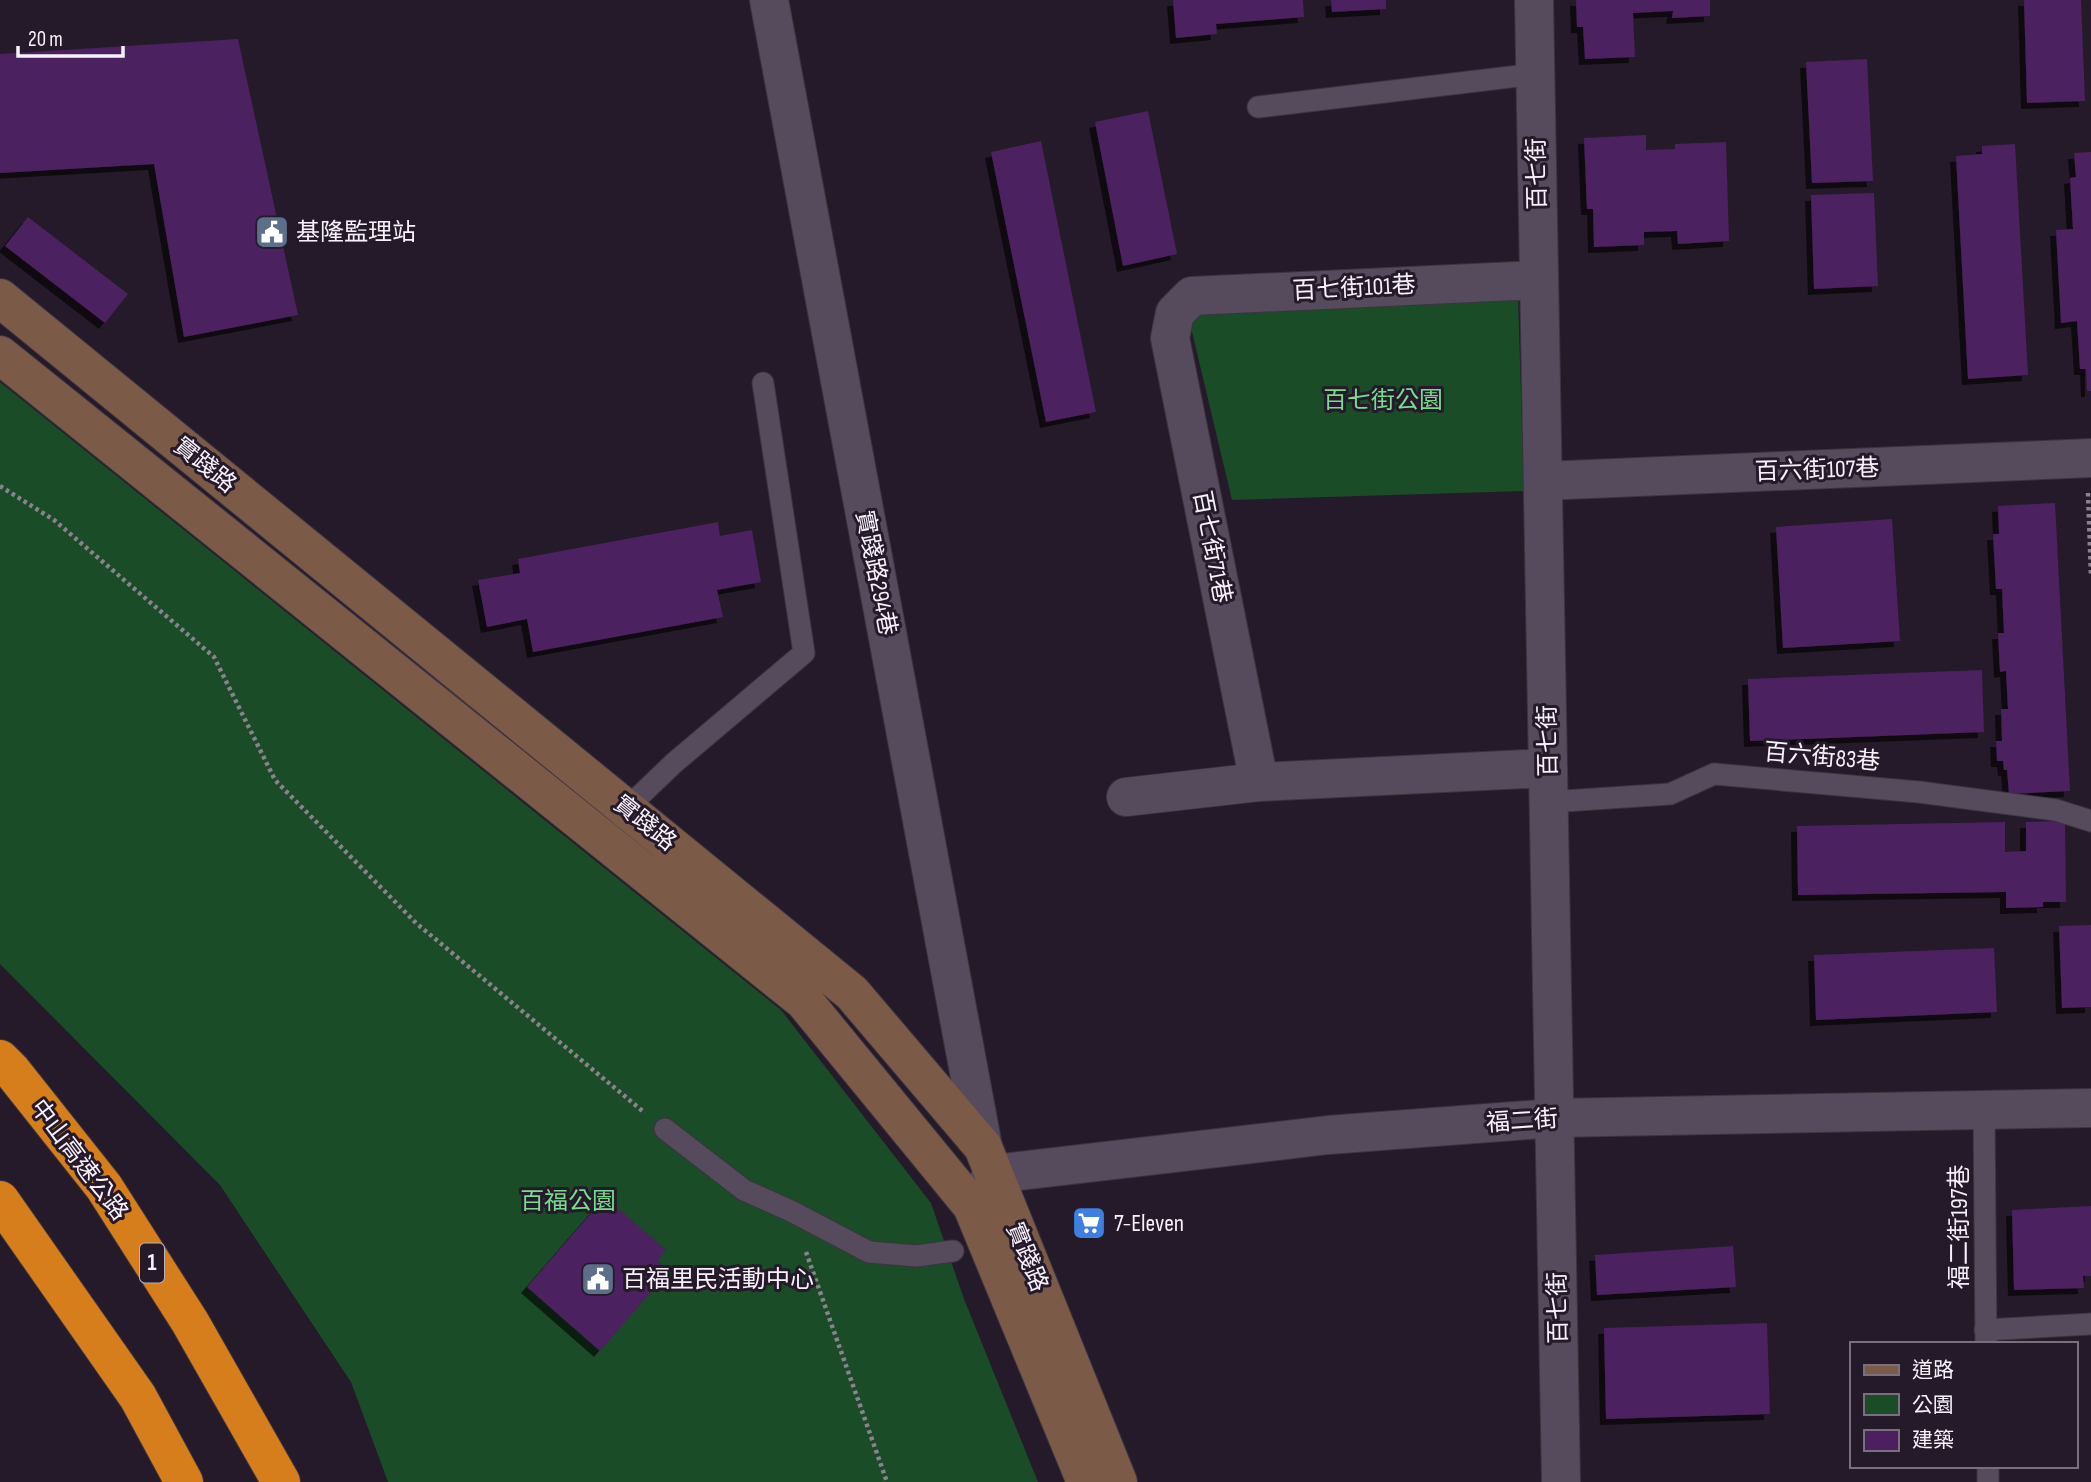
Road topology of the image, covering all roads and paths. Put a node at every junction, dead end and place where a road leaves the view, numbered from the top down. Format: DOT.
graph roads {
  1 [pos="769,0"];
  2 [pos="1534,0"];
  3 [pos="1535,75"];
  4 [pos="1258,107"];
  5 [pos="1539,279"];
  6 [pos="0,298"];
  7 [pos="1175,313"];
  8 [pos="0,355"];
  9 [pos="763,383"];
  10 [pos="2089,459"];
  11 [pos="1543,481"];
  12 [pos="0,486"];
  13 [pos="2091,576"];
  14 [pos="1259,782"];
  15 [pos="1549,785"];
  16 [pos="1126,797"];
  17 [pos="627,808"];
  18 [pos="2091,821"];
  19 [pos="608,843"];
  20 [pos="0,1059"];
  21 [pos="2091,1108"];
  22 [pos="1984,1110"];
  23 [pos="1555,1118"];
  24 [pos="665,1129"];
  25 [pos="988,1160"];
  26 [pos="0,1200"];
  27 [pos="972,1206"];
  28 [pos="791,1211"];
  29 [pos="953,1251"];
  30 [pos="2091,1324"];
  31 [pos="1985,1337"];
  32 [pos="184,1482"];
  33 [pos="281,1482"];
  34 [pos="887,1482"];
  35 [pos="1086,1482"];
  36 [pos="1118,1482"];
  37 [pos="1561,1482"];
  1 -- 25 [label="street, 實踐路294巷"];
  2 -- 3 [label="street, 百七街"];
  3 -- 4 [label="lane"];
  3 -- 5 [label="street, 百七街"];
  5 -- 7 [label="street, 百七街101巷"];
  5 -- 11 [label="street, 百七街"];
  6 -- 17 [label="street, 實踐路"];
  7 -- 14 [label="street, 百七街71巷"];
  8 -- 19 [label="street, 實踐路"];
  9 -- 17 [label="lane"];
  10 -- 11 [label="street, 百六街107巷"];
  10 -- 13 [label="path"];
  11 -- 15 [label="street, 百七街"];
  12 -- 24 [label="path"];
  14 -- 15 [label="street"];
  14 -- 16 [label="street"];
  15 -- 18 [label="lane, 百六街83巷"];
  15 -- 23 [label="street, 百七街"];
  17 -- 19 [label="lane"];
  17 -- 25 [label="street, 實踐路"];
  19 -- 27 [label="street, 實踐路"];
  20 -- 33 [label="highway, 中山高速公路 / 1"];
  21 -- 22 [label="street, 福二街"];
  22 -- 23 [label="street, 福二街"];
  22 -- 31 [label="lane, 福二街197巷"];
  23 -- 25 [label="street, 福二街"];
  23 -- 37 [label="street, 百七街"];
  24 -- 28 [label="lane"];
  25 -- 27 [label="street"];
  25 -- 36 [label="street, 實踐路"];
  26 -- 32 [label="highway"];
  27 -- 35 [label="street, 實踐路"];
  28 -- 29 [label="lane"];
  28 -- 34 [label="path"];
  30 -- 31 [label="lane"];
}
